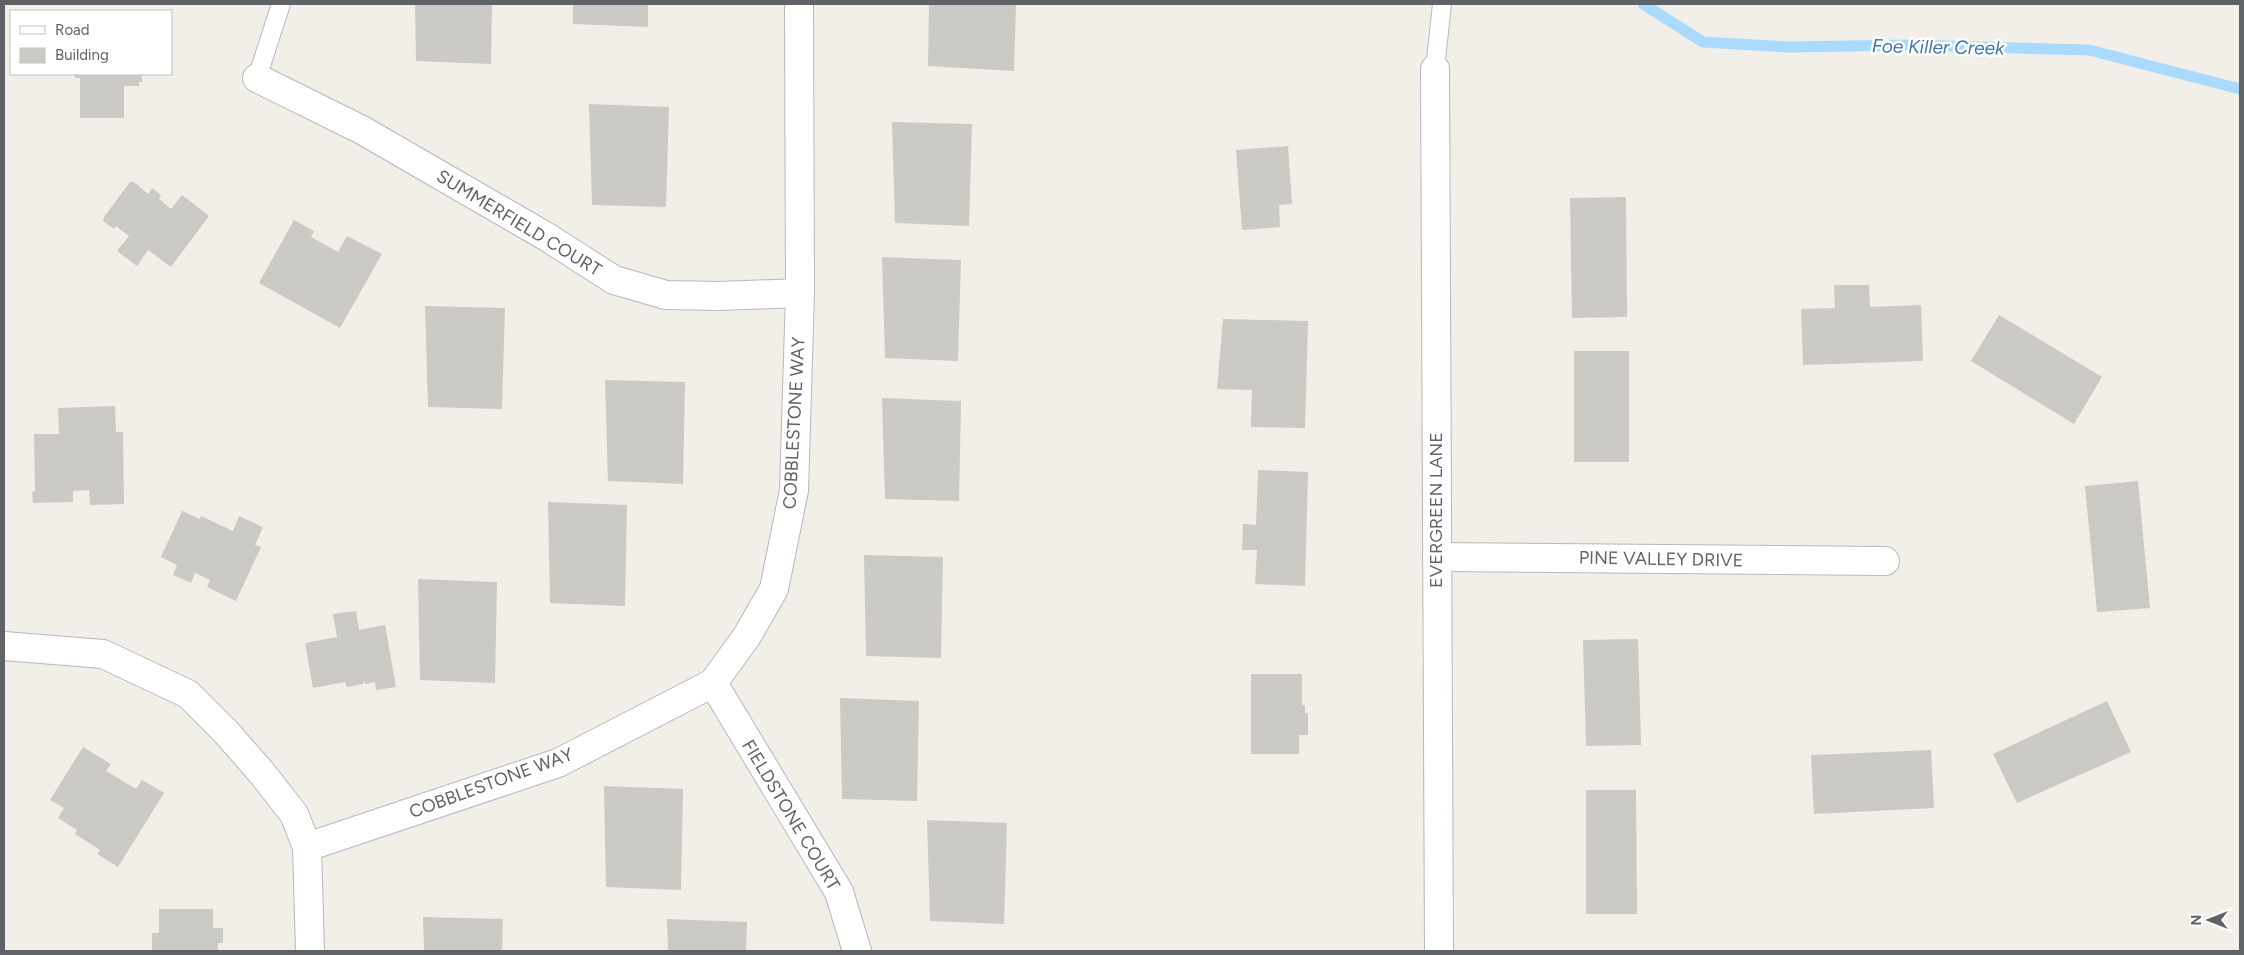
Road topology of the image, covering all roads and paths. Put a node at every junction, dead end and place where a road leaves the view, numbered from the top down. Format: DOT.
graph roads {
  1 [pos="281,4"];
  2 [pos="799,4"];
  3 [pos="1442,4"];
  4 [pos="1435,69"];
  5 [pos="257,78"];
  6 [pos="800,293"];
  7 [pos="1437,557"];
  8 [pos="1885,561"];
  9 [pos="4,646"];
  10 [pos="713,683"];
  11 [pos="307,847"];
  12 [pos="310,951"];
  13 [pos="858,951"];
  14 [pos="1439,951"];
  1 -- 5 [label="lane"];
  2 -- 6 [label="street, COBBLESTONE WAY"];
  3 -- 4 [label="lane"];
  4 -- 7 [label="street, EVERGREEN LANE"];
  5 -- 6 [label="street, SUMMERFIELD COURT"];
  6 -- 10 [label="street, COBBLESTONE WAY"];
  7 -- 8 [label="street, PINE VALLEY DRIVE"];
  7 -- 14 [label="street, EVERGREEN LANE"];
  9 -- 11 [label="street"];
  10 -- 11 [label="street, COBBLESTONE WAY"];
  10 -- 13 [label="street, FIELDSTONE COURT"];
  11 -- 12 [label="street"];
}
